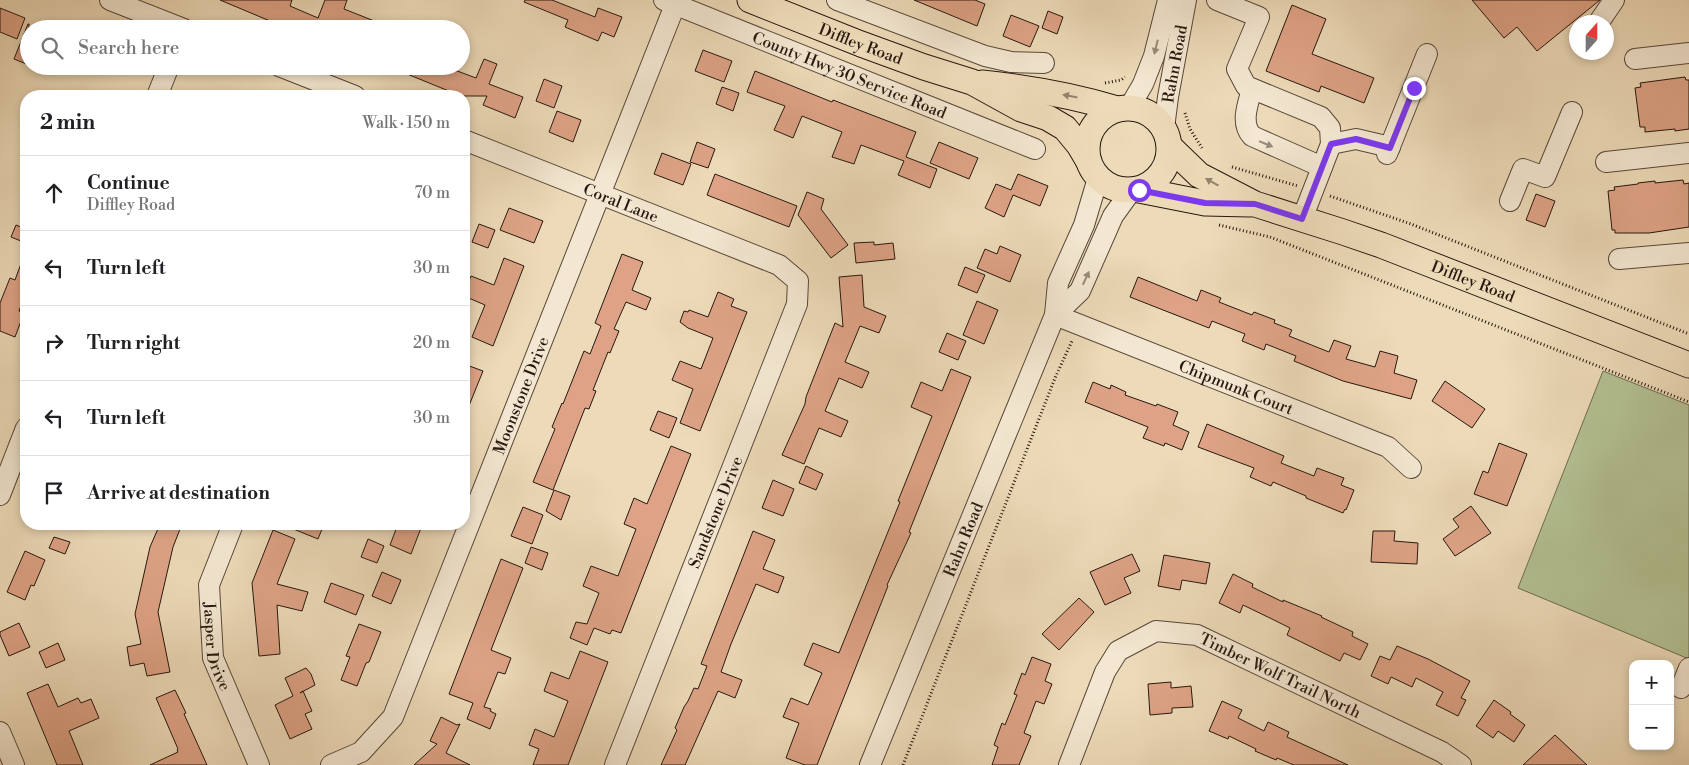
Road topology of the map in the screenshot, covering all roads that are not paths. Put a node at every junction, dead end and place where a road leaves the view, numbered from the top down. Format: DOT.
graph roads {
  1 [pos="110,0"];
  2 [pos="750,0"];
  3 [pos="837,0"];
  4 [pos="1168,0"];
  5 [pos="1186,0"];
  6 [pos="1217,0"];
  7 [pos="1614,0"];
  8 [pos="672,2"];
  9 [pos="1604,15"];
  10 [pos="161,20"];
  11 [pos="1689,53"];
  12 [pos="1427,54"];
  13 [pos="1635,59"];
  14 [pos="1044,64"];
  15 [pos="165,75"];
  16 [pos="302,75"];
  17 [pos="972,82"];
  18 [pos="1252,88"];
  19 [pos="159,90"];
  20 [pos="340,90"];
  21 [pos="1123,109"];
  22 [pos="1572,112"];
  23 [pos="1167,138"];
  24 [pos="470,142"];
  25 [pos="1331,144"];
  26 [pos="1035,149"];
  27 [pos="1689,153"];
  28 [pos="1606,162"];
  29 [pos="1322,167"];
  30 [pos="1093,170"];
  31 [pos="1135,190"];
  32 [pos="600,194"];
  33 [pos="1510,201"];
  34 [pos="1255,204"];
  35 [pos="1302,219"];
  36 [pos="1689,252"];
  37 [pos="1619,259"];
  38 [pos="779,265"];
  39 [pos="1055,315"];
  40 [pos="1689,365"];
  41 [pos="20,443"];
  42 [pos="1412,468"];
  43 [pos="0,494"];
  44 [pos="470,522"];
  45 [pos="231,530"];
  46 [pos="467,530"];
  47 [pos="1689,668"];
  48 [pos="1681,688"];
  49 [pos="0,732"];
  50 [pos="14,765"];
  51 [pos="259,765"];
  52 [pos="331,765"];
  53 [pos="615,765"];
  54 [pos="870,765"];
  55 [pos="1068,765"];
  56 [pos="1461,765"];
  1 -- 10 [label="street"];
  2 -- 17 [label="main road, Diffley Road"];
  3 -- 14 [label="street"];
  4 -- 21 [label="street, Rahn Road, one-way"];
  5 -- 23 [label="street, Rahn Road"];
  6 -- 18 [label="street"];
  7 -- 9 [label="street"];
  8 -- 26 [label="street, County Hwy 30 Service Road"];
  8 -- 32 [label="street, Moonstone Drive"];
  11 -- 13 [label="street"];
  12 -- 25 [label="street"];
  15 -- 19 [label="street"];
  16 -- 20 [label="street"];
  21 -- 17 [label="main road, Diffley Road, one-way"];
  17 -- 30 [label="main road, Diffley Road"];
  18 -- 25 [label="street"];
  18 -- 29 [label="street, one-way"];
  21 -- 23 [label="main road"];
  21 -- 30 [label="main road"];
  22 -- 33 [label="street"];
  23 -- 31 [label="main road"];
  34 -- 23 [label="main road, Diffley Road, one-way"];
  24 -- 32 [label="street, Coral Lane"];
  25 -- 29 [label="street"];
  27 -- 28 [label="street"];
  29 -- 35 [label="street"];
  30 -- 31 [label="main road"];
  30 -- 39 [label="street, Rahn Road"];
  31 -- 34 [label="main road, Diffley Road"];
  39 -- 31 [label="street, Rahn Road, one-way"];
  32 -- 38 [label="street, Coral Lane"];
  32 -- 44 [label="street, Moonstone Drive"];
  34 -- 35 [label="main road, Diffley Road"];
  35 -- 40 [label="main road, Diffley Road"];
  36 -- 37 [label="street"];
  38 -- 53 [label="street, Sandstone Drive"];
  39 -- 42 [label="street, Chipmunk Court"];
  39 -- 54 [label="street, Rahn Road"];
  41 -- 43 [label="street"];
  45 -- 51 [label="street, Jasper Drive"];
  46 -- 52 [label="street, Moonstone Drive"];
  47 -- 48 [label="street"];
  49 -- 50 [label="street"];
  55 -- 56 [label="street, Timber Wolf Trail North"];
}
